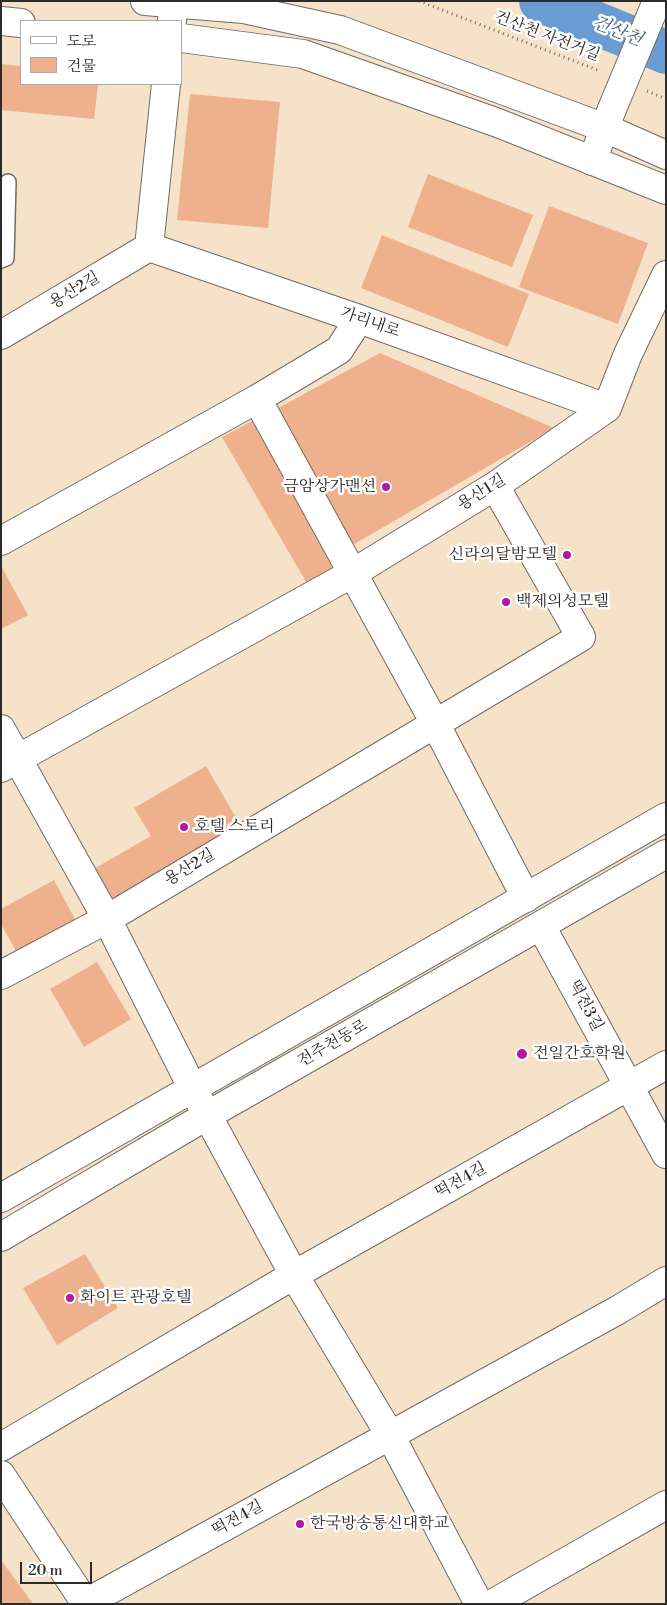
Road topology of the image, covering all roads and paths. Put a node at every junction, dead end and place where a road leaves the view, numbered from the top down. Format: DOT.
graph roads {
  1 [pos="145,1"];
  2 [pos="419,1"];
  3 [pos="657,1"];
  4 [pos="244,5"];
  5 [pos="173,12"];
  6 [pos="1,21"];
  7 [pos="20,23"];
  8 [pos="182,38"];
  9 [pos="602,72"];
  10 [pos="166,85"];
  11 [pos="638,87"];
  12 [pos="666,99"];
  13 [pos="608,118"];
  14 [pos="666,155"];
  15 [pos="592,161"];
  16 [pos="8,182"];
  17 [pos="666,190"];
  18 [pos="149,247"];
  19 [pos="1,260"];
  20 [pos="666,276"];
  21 [pos="359,318"];
  22 [pos="1,335"];
  23 [pos="257,399"];
  24 [pos="607,408"];
  25 [pos="495,486"];
  26 [pos="1,541"];
  27 [pos="353,573"];
  28 [pos="436,725"];
  29 [pos="1,729"];
  30 [pos="10,763"];
  31 [pos="666,818"];
  32 [pos="666,854"];
  33 [pos="526,898"];
  34 [pos="107,919"];
  35 [pos="541,926"];
  36 [pos="1,975"];
  37 [pos="666,1065"];
  38 [pos="628,1087"];
  39 [pos="193,1089"];
  40 [pos="208,1115"];
  41 [pos="666,1154"];
  42 [pos="1,1198"];
  43 [pos="1,1237"];
  44 [pos="294,1275"];
  45 [pos="666,1281"];
  46 [pos="390,1434"];
  47 [pos="1,1447"];
  48 [pos="1,1475"];
  49 [pos="666,1505"];
  50 [pos="85,1603"];
  51 [pos="479,1604"];
  52 [pos="492,1604"];
  1 -- 5 [label="street"];
  2 -- 9 [label="path, 건산천 자전거길"];
  3 -- 13 [label="street, bridge"];
  4 -- 5 [label="street"];
  4 -- 13 [label="street"];
  6 -- 7 [label="street"];
  8 -- 15 [label="street"];
  10 -- 18 [label="street"];
  11 -- 12 [label="path"];
  13 -- 14 [label="street"];
  13 -- 15 [label="street"];
  15 -- 17 [label="street"];
  16 -- 19 [label="lane"];
  18 -- 21 [label="street, 가리내로"];
  18 -- 22 [label="street, 용산2길"];
  20 -- 24 [label="street"];
  21 -- 23 [label="street"];
  21 -- 24 [label="street, 가리내로"];
  23 -- 26 [label="street"];
  23 -- 27 [label="street"];
  24 -- 25 [label="street, 용산1길"];
  25 -- 27 [label="street, 용산1길"];
  25 -- 28 [label="street"];
  27 -- 28 [label="street"];
  27 -- 30 [label="street, 용산1길"];
  28 -- 33 [label="street"];
  28 -- 34 [label="street, 용산2길"];
  29 -- 30 [label="street"];
  30 -- 34 [label="street"];
  31 -- 33 [label="street, 전주천동로"];
  32 -- 35 [label="street, 전주천동로"];
  33 -- 39 [label="street, 전주천동로"];
  34 -- 36 [label="street, 용산2길"];
  34 -- 39 [label="street"];
  35 -- 38 [label="street, 떡전3길"];
  35 -- 40 [label="street, 전주천동로"];
  37 -- 38 [label="street"];
  38 -- 41 [label="street, 떡전3길"];
  38 -- 44 [label="street, 떡전4길"];
  39 -- 40 [label="street"];
  39 -- 42 [label="street, 전주천동로"];
  40 -- 43 [label="street, 전주천동로"];
  40 -- 44 [label="street"];
  44 -- 46 [label="street"];
  44 -- 47 [label="street, 떡전4길"];
  45 -- 46 [label="street, 떡전4길"];
  46 -- 50 [label="street, 떡전4길"];
  46 -- 51 [label="street"];
  48 -- 50 [label="street"];
  49 -- 52 [label="street"];
}
